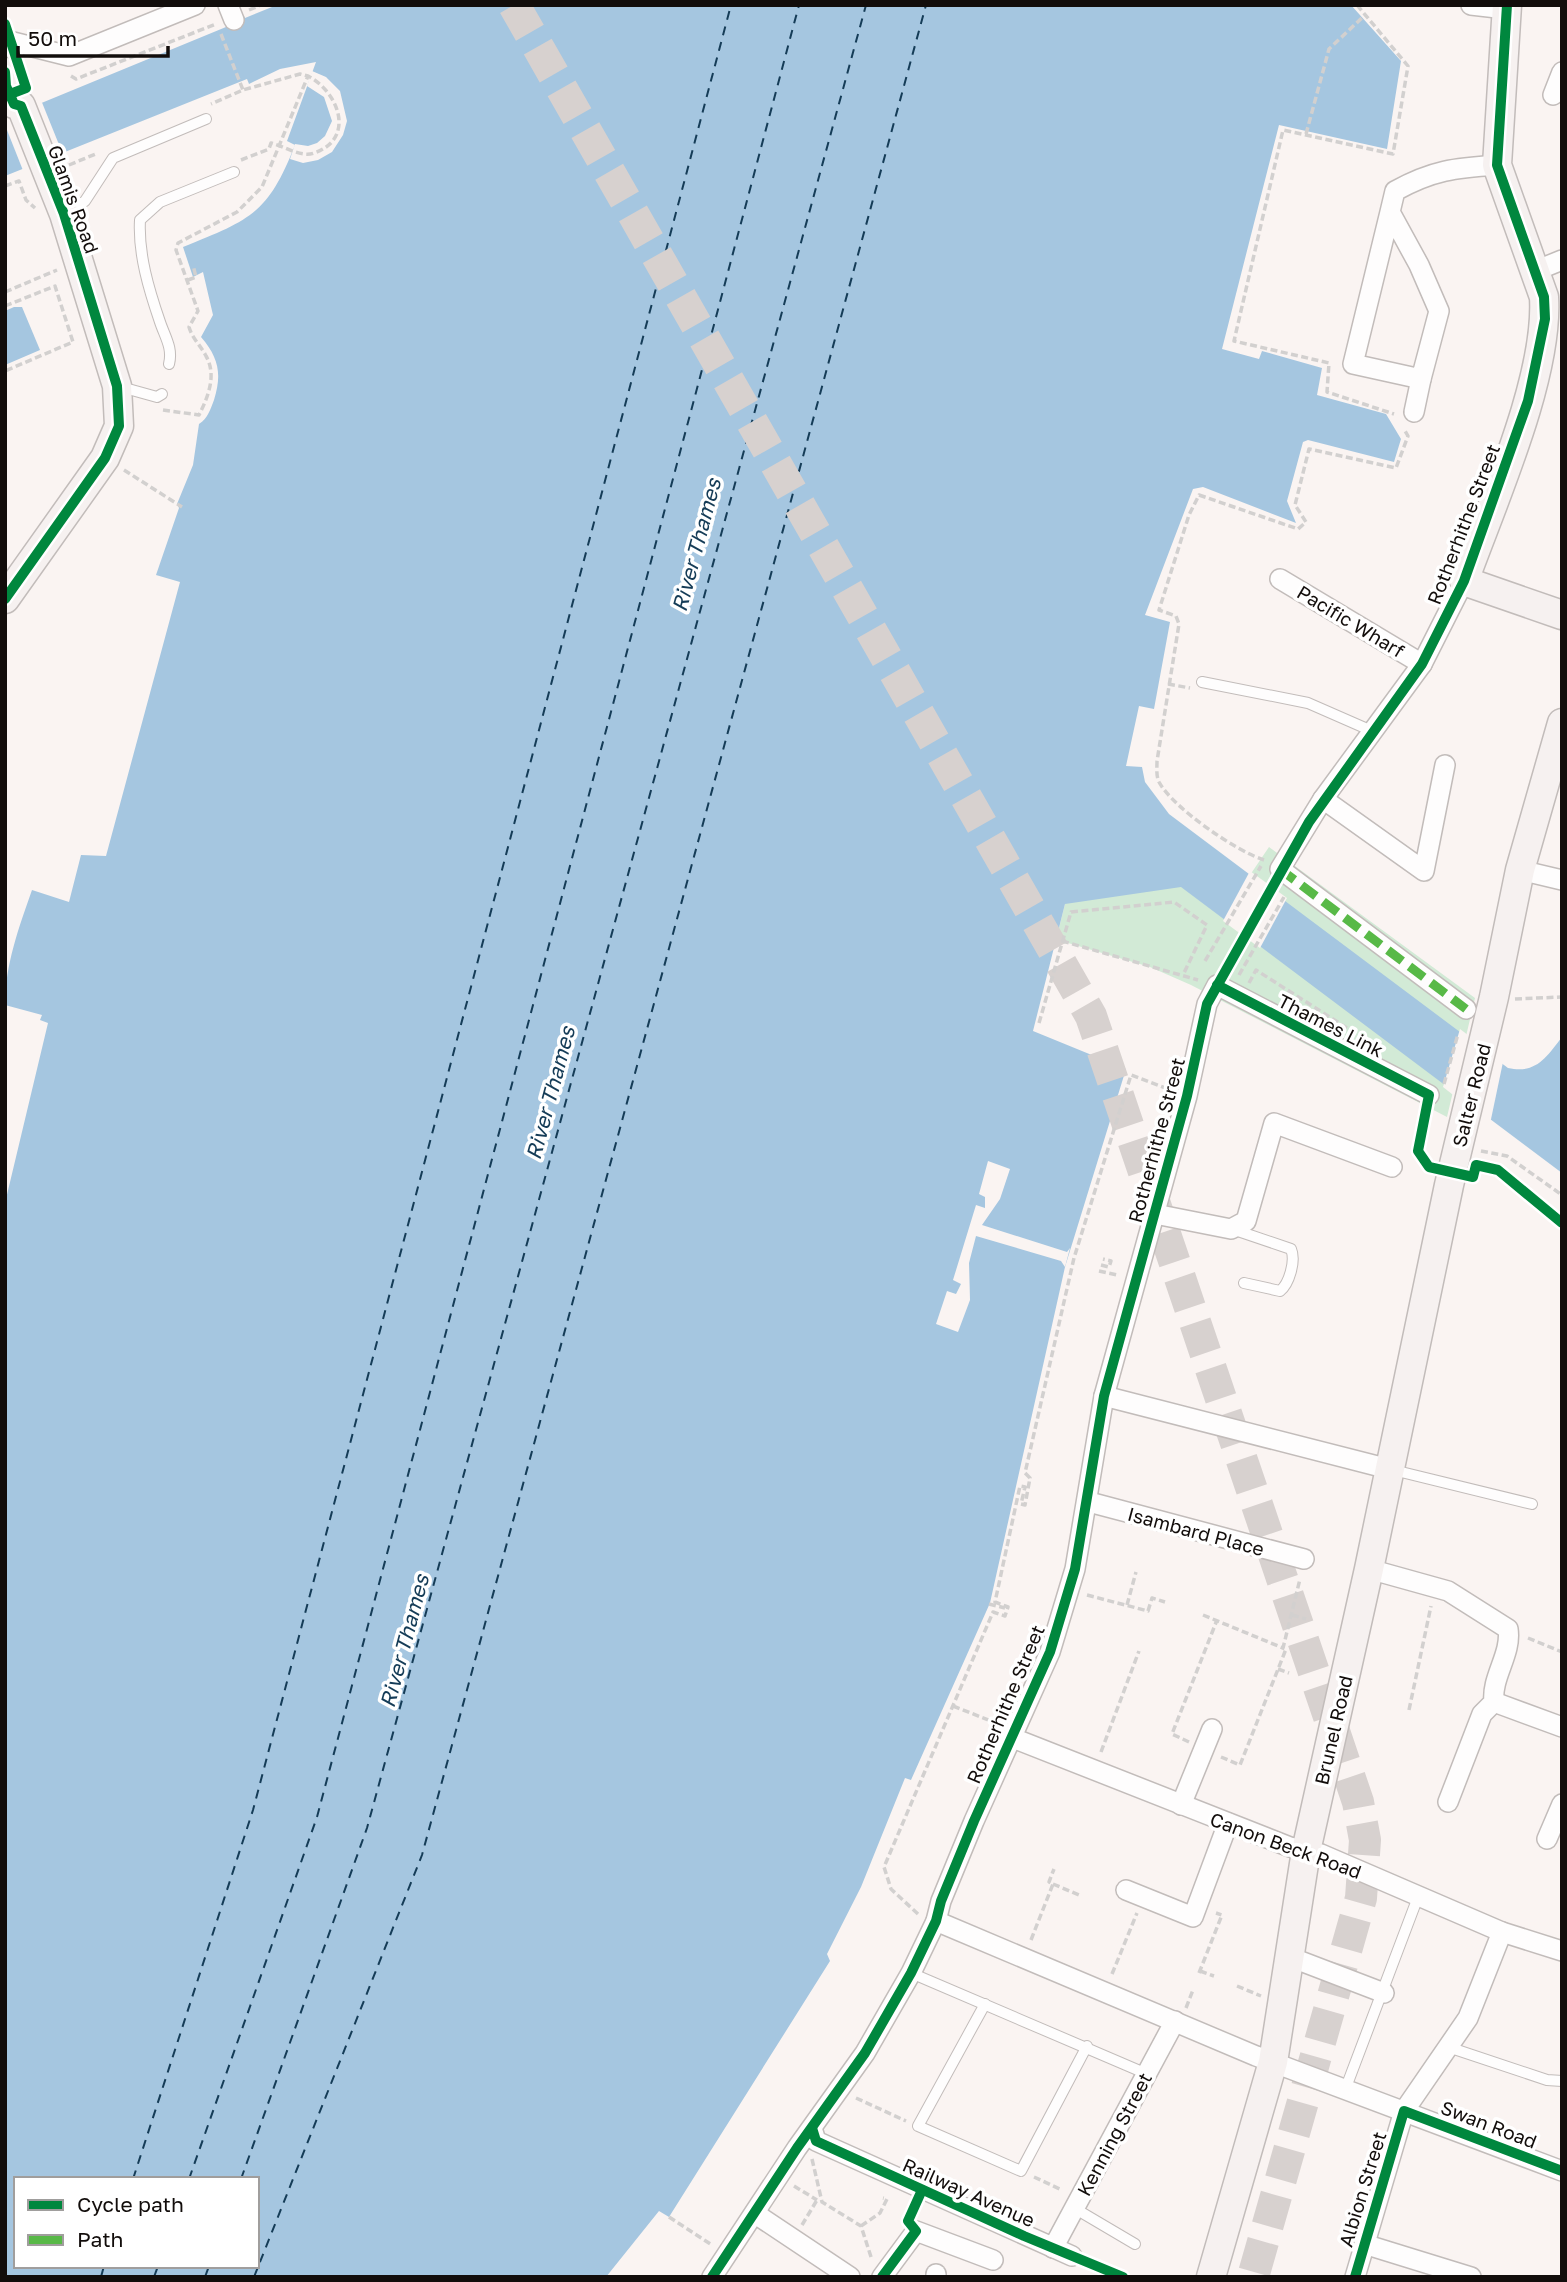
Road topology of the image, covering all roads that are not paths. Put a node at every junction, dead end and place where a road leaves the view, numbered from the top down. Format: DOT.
graph roads {
  1 [pos="195,5"];
  2 [pos="1471,5"];
  3 [pos="1506,7"];
  4 [pos="5,40"];
  5 [pos="5,72"];
  6 [pos="1562,72"];
  7 [pos="1553,95"];
  8 [pos="206,119"];
  9 [pos="1497,165"];
  10 [pos="234,172"];
  11 [pos="61,190"];
  12 [pos="1390,212"];
  13 [pos="1562,260"];
  14 [pos="1535,271"];
  15 [pos="169,364"];
  16 [pos="1421,379"];
  17 [pos="117,386"];
  18 [pos="162,394"];
  19 [pos="1414,412"];
  20 [pos="1280,579"];
  21 [pos="1464,581"];
  22 [pos="5,599"];
  23 [pos="1562,615"];
  24 [pos="1422,664"];
  25 [pos="1202,682"];
  26 [pos="1562,723"];
  27 [pos="1372,731"];
  28 [pos="1446,765"];
  29 [pos="1324,799"];
  30 [pos="1520,870"];
  31 [pos="1562,880"];
  32 [pos="1217,985"];
  33 [pos="1466,1009"];
  34 [pos="1436,1093"];
  35 [pos="1392,1167"];
  36 [pos="1155,1214"];
  37 [pos="1231,1229"];
  38 [pos="1244,1283"];
  39 [pos="1104,1396"];
  40 [pos="1389,1469"];
  41 [pos="1088,1502"];
  42 [pos="1532,1504"];
  43 [pos="1304,1559"];
  44 [pos="1369,1569"];
  45 [pos="1494,1702"];
  46 [pos="1562,1727"];
  47 [pos="1212,1728"];
  48 [pos="1012,1735"];
  49 [pos="1448,1801"];
  50 [pos="1562,1804"];
  51 [pos="1181,1805"];
  52 [pos="1228,1823"];
  53 [pos="1547,1839"];
  54 [pos="1306,1851"];
  55 [pos="1135,1894"];
  56 [pos="1418,1897"];
  57 [pos="929,1919"];
  58 [pos="1502,1932"];
  59 [pos="1562,1951"];
  60 [pos="1290,1956"];
  61 [pos="911,1973"];
  62 [pos="1384,1993"];
  63 [pos="985,2004"];
  64 [pos="1175,2021"];
  65 [pos="1087,2046"];
  66 [pos="1448,2047"];
  67 [pos="1273,2062"];
  68 [pos="1147,2074"];
  69 [pos="1562,2081"];
  70 [pos="1345,2090"];
  71 [pos="1404,2111"];
  72 [pos="812,2128"];
  73 [pos="1562,2171"];
  74 [pos="1074,2208"];
  75 [pos="757,2210"];
  76 [pos="1135,2244"];
  77 [pos="1364,2244"];
  78 [pos="1054,2248"];
  79 [pos="1072,2256"];
  80 [pos="993,2260"];
  81 [pos="1217,2270"];
  82 [pos="878,2275"];
  83 [pos="712,2277"];
  84 [pos="850,2277"];
  85 [pos="1355,2277"];
  86 [pos="1471,2277"];
  1 -- 4 [label="street"];
  2 -- 3 [label="street"];
  3 -- 9 [label="main road, Rotherhithe Street"];
  5 -- 11 [label="main road, Glamis Road"];
  6 -- 7 [label="street"];
  8 -- 11 [label="lane"];
  9 -- 12 [label="street"];
  9 -- 14 [label="main road, Rotherhithe Street"];
  10 -- 15 [label="lane"];
  11 -- 17 [label="main road, Glamis Road"];
  12 -- 16 [label="street"];
  12 -- 16 [label="street"];
  13 -- 14 [label="street"];
  14 -- 21 [label="main road, Rotherhithe Street"];
  16 -- 19 [label="street"];
  17 -- 18 [label="lane"];
  17 -- 22 [label="main road, Glamis Road"];
  20 -- 24 [label="street, Pacific Wharf"];
  21 -- 23 [label="main road, Rotherhithe Street"];
  21 -- 24 [label="street, Rotherhithe Street"];
  24 -- 27 [label="street, Rotherhithe Street"];
  25 -- 27 [label="lane"];
  26 -- 30 [label="main road, Salter Road"];
  27 -- 29 [label="street, Rotherhithe Street"];
  28 -- 29 [label="street"];
  29 -- 33 [label="street, Rotherhithe Street"];
  30 -- 31 [label="street"];
  30 -- 40 [label="main road, Salter Road"];
  32 -- 34 [label="street, Thames Link"];
  32 -- 36 [label="street, Rotherhithe Street"];
  35 -- 37 [label="street"];
  36 -- 37 [label="street"];
  36 -- 39 [label="street, Rotherhithe Street"];
  37 -- 38 [label="lane"];
  39 -- 40 [label="street"];
  39 -- 41 [label="street, Rotherhithe Street"];
  40 -- 42 [label="lane"];
  40 -- 44 [label="main road, Brunel Road"];
  41 -- 43 [label="street, Isambard Place"];
  41 -- 48 [label="street, Rotherhithe Street"];
  44 -- 45 [label="street"];
  44 -- 54 [label="main road, Brunel Road"];
  45 -- 46 [label="street"];
  45 -- 49 [label="street"];
  47 -- 51 [label="street"];
  48 -- 51 [label="street, Canon Beck Road"];
  48 -- 57 [label="street, Rotherhithe Street"];
  50 -- 53 [label="street"];
  51 -- 52 [label="street, Canon Beck Road"];
  52 -- 54 [label="street, Canon Beck Road"];
  52 -- 55 [label="street"];
  54 -- 56 [label="street, Canon Beck Road"];
  54 -- 60 [label="main road, Brunel Road"];
  56 -- 58 [label="street, Canon Beck Road"];
  56 -- 62 [label="lane"];
  57 -- 61 [label="street, Rotherhithe Street"];
  57 -- 64 [label="street, Swan Road"];
  58 -- 59 [label="street, Canon Beck Road"];
  58 -- 66 [label="street, Albion Street"];
  60 -- 62 [label="street"];
  60 -- 67 [label="main road, Brunel Road"];
  61 -- 63 [label="lane"];
  61 -- 72 [label="street, Rotherhithe Street"];
  62 -- 70 [label="lane"];
  63 -- 65 [label="lane"];
  63 -- 65 [label="lane"];
  64 -- 67 [label="street, Swan Road"];
  64 -- 68 [label="street, Kenning Street"];
  65 -- 68 [label="lane"];
  66 -- 69 [label="lane"];
  66 -- 71 [label="street, Albion Street"];
  67 -- 70 [label="street, Swan Road"];
  67 -- 81 [label="main road, Brunel Road"];
  68 -- 74 [label="street, Kenning Street"];
  70 -- 71 [label="street, Swan Road"];
  71 -- 73 [label="street, Swan Road"];
  71 -- 77 [label="street, Albion Street"];
  72 -- 75 [label="street, Rotherhithe Street"];
  72 -- 78 [label="street, Railway Avenue"];
  74 -- 76 [label="lane"];
  74 -- 78 [label="street, Kenning Street"];
  75 -- 83 [label="street, Rotherhithe Street"];
  75 -- 84 [label="street"];
  77 -- 85 [label="street, Albion Street"];
  77 -- 86 [label="street"];
  78 -- 79 [label="street, Railway Avenue"];
  80 -- 82 [label="street"];
}
